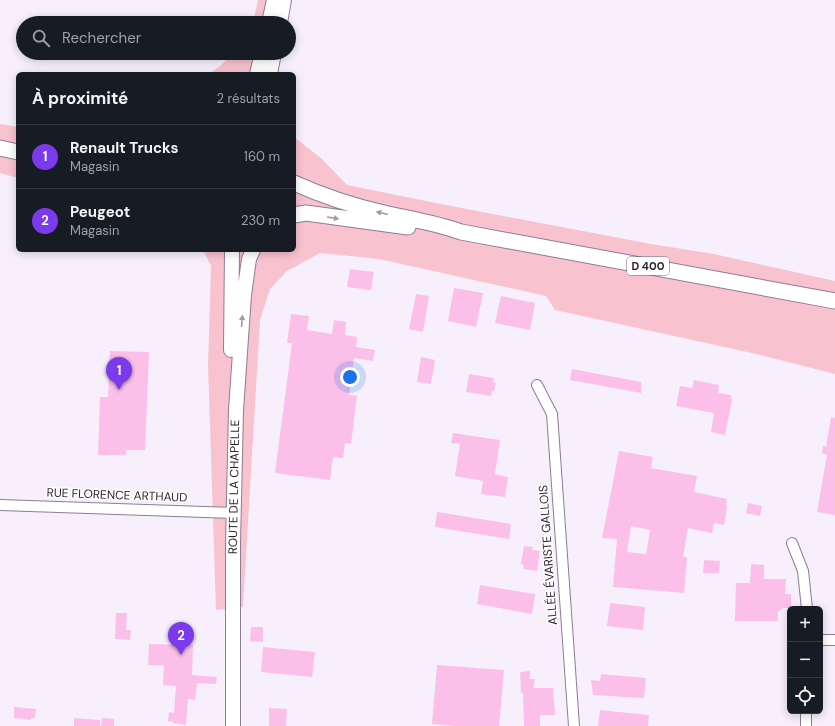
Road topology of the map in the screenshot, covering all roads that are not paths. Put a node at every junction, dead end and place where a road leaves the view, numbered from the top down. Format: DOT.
graph roads {
  1 [pos="274,0"];
  2 [pos="284,0"];
  3 [pos="271,16"];
  4 [pos="281,16"];
  5 [pos="260,60"];
  6 [pos="273,60"];
  7 [pos="257,72"];
  8 [pos="270,72"];
  9 [pos="0,148"];
  10 [pos="16,151"];
  11 [pos="296,184"];
  12 [pos="296,215"];
  13 [pos="461,232"];
  14 [pos="232,252"];
  15 [pos="252,252"];
  16 [pos="835,301"];
  17 [pos="537,385"];
  18 [pos="0,505"];
  19 [pos="231,512"];
  20 [pos="792,543"];
  21 [pos="807,606"];
  22 [pos="823,640"];
  23 [pos="835,640"];
  24 [pos="806,714"];
  25 [pos="225,726"];
  26 [pos="233,726"];
  27 [pos="574,726"];
  28 [pos="806,726"];
  1 -- 3 [label="main road"];
  2 -- 4 [label="main road"];
  5 -- 7 [label="main road"];
  6 -- 8 [label="main road"];
  9 -- 10 [label="main road"];
  13 -- 11 [label="main road, D 400, one-way"];
  12 -- 13 [label="main road, D 400, one-way"];
  13 -- 16 [label="main road, D 400"];
  14 -- 19 [label="main road, ROUTE DE LA CHAPELLE"];
  19 -- 15 [label="main road, ROUTE DE LA CHAPELLE, one-way"];
  17 -- 27 [label="street, ALLÉE ÉVARISTE GALLOIS"];
  18 -- 19 [label="street, RUE FLORENCE ARTHAUD"];
  19 -- 25 [label="main road, ROUTE DE LA CHAPELLE"];
  19 -- 26 [label="main road, ROUTE DE LA CHAPELLE"];
  20 -- 21 [label="street"];
  22 -- 23 [label="street"];
  24 -- 28 [label="street"];
}
